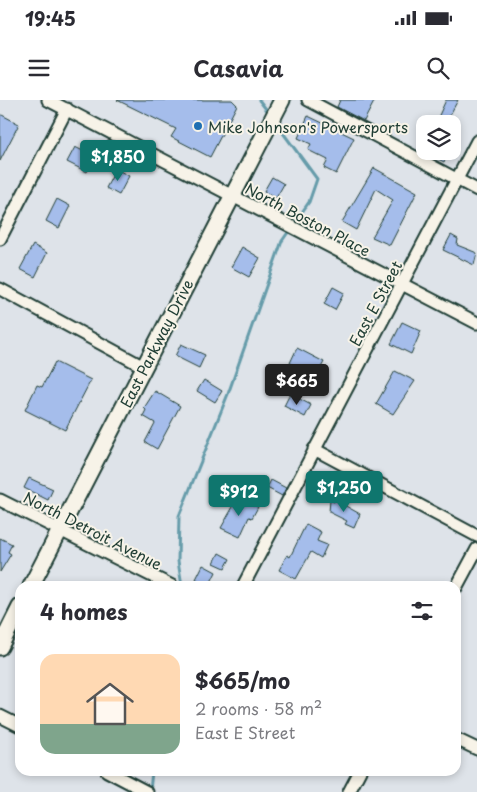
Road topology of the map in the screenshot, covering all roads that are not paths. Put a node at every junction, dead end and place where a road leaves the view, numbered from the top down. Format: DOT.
graph roads {
  1 [pos="48,100"];
  2 [pos="308,100"];
  3 [pos="281,103"];
  4 [pos="67,110"];
  5 [pos="477,141"];
  6 [pos="456,180"];
  7 [pos="477,190"];
  8 [pos="232,196"];
  9 [pos="0,239"];
  10 [pos="402,285"];
  11 [pos="0,289"];
  12 [pos="477,323"];
  13 [pos="144,366"];
  14 [pos="314,449"];
  15 [pos="0,500"];
  16 [pos="59,530"];
  17 [pos="477,536"];
  18 [pos="477,549"];
  19 [pos="34,581"];
  20 [pos="162,581"];
  21 [pos="246,581"];
  22 [pos="460,581"];
  23 [pos="15,618"];
  24 [pos="0,647"];
  25 [pos="0,716"];
  26 [pos="15,724"];
  27 [pos="461,741"];
  28 [pos="477,749"];
  29 [pos="115,776"];
  30 [pos="357,776"];
  31 [pos="137,789"];
  32 [pos="349,792"];
  1 -- 4 [label="street, North Boston Place"];
  2 -- 6 [label="street"];
  3 -- 8 [label="main road, East Parkway Drive"];
  4 -- 8 [label="street, North Boston Place"];
  4 -- 9 [label="street"];
  5 -- 6 [label="street, East E Street"];
  6 -- 7 [label="street"];
  6 -- 10 [label="street, East E Street"];
  8 -- 10 [label="street, North Boston Place"];
  8 -- 13 [label="main road, East Parkway Drive"];
  10 -- 12 [label="street, North Boston Place"];
  10 -- 14 [label="street, East E Street"];
  11 -- 13 [label="street"];
  13 -- 16 [label="main road, East Parkway Drive"];
  14 -- 17 [label="street"];
  14 -- 21 [label="street, East E Street"];
  15 -- 16 [label="street, North Detroit Avenue"];
  16 -- 19 [label="main road, East Parkway Drive"];
  16 -- 20 [label="street, North Detroit Avenue"];
  18 -- 22 [label="street"];
  23 -- 24 [label="main road"];
  25 -- 26 [label="street"];
  27 -- 28 [label="street"];
  29 -- 31 [label="street"];
  30 -- 32 [label="street"];
}
